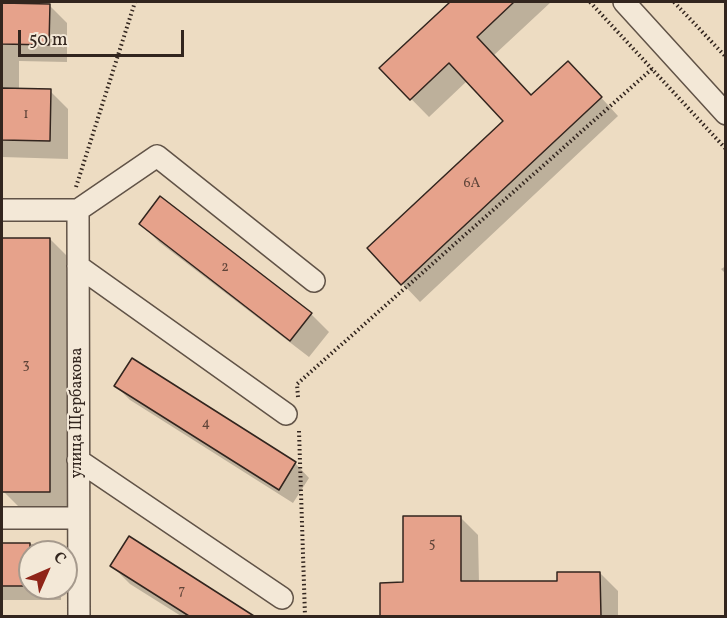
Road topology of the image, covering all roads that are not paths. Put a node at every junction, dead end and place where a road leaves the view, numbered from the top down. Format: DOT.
graph roads {
  1 [pos="624,2"];
  2 [pos="726,114"];
  3 [pos="2,210"];
  4 [pos="78,210"];
  5 [pos="78,266"];
  6 [pos="314,281"];
  7 [pos="294,417"];
  8 [pos="78,460"];
  9 [pos="2,518"];
  10 [pos="78,519"];
  11 [pos="282,597"];
  12 [pos="79,616"];
  1 -- 2 [label="street"];
  3 -- 4 [label="street"];
  4 -- 5 [label="street, улица Щербакова"];
  4 -- 6 [label="street"];
  5 -- 7 [label="street"];
  5 -- 8 [label="street, улица Щербакова"];
  8 -- 10 [label="street, улица Щербакова"];
  8 -- 11 [label="street"];
  9 -- 10 [label="street"];
  10 -- 12 [label="street, улица Щербакова"];
}
